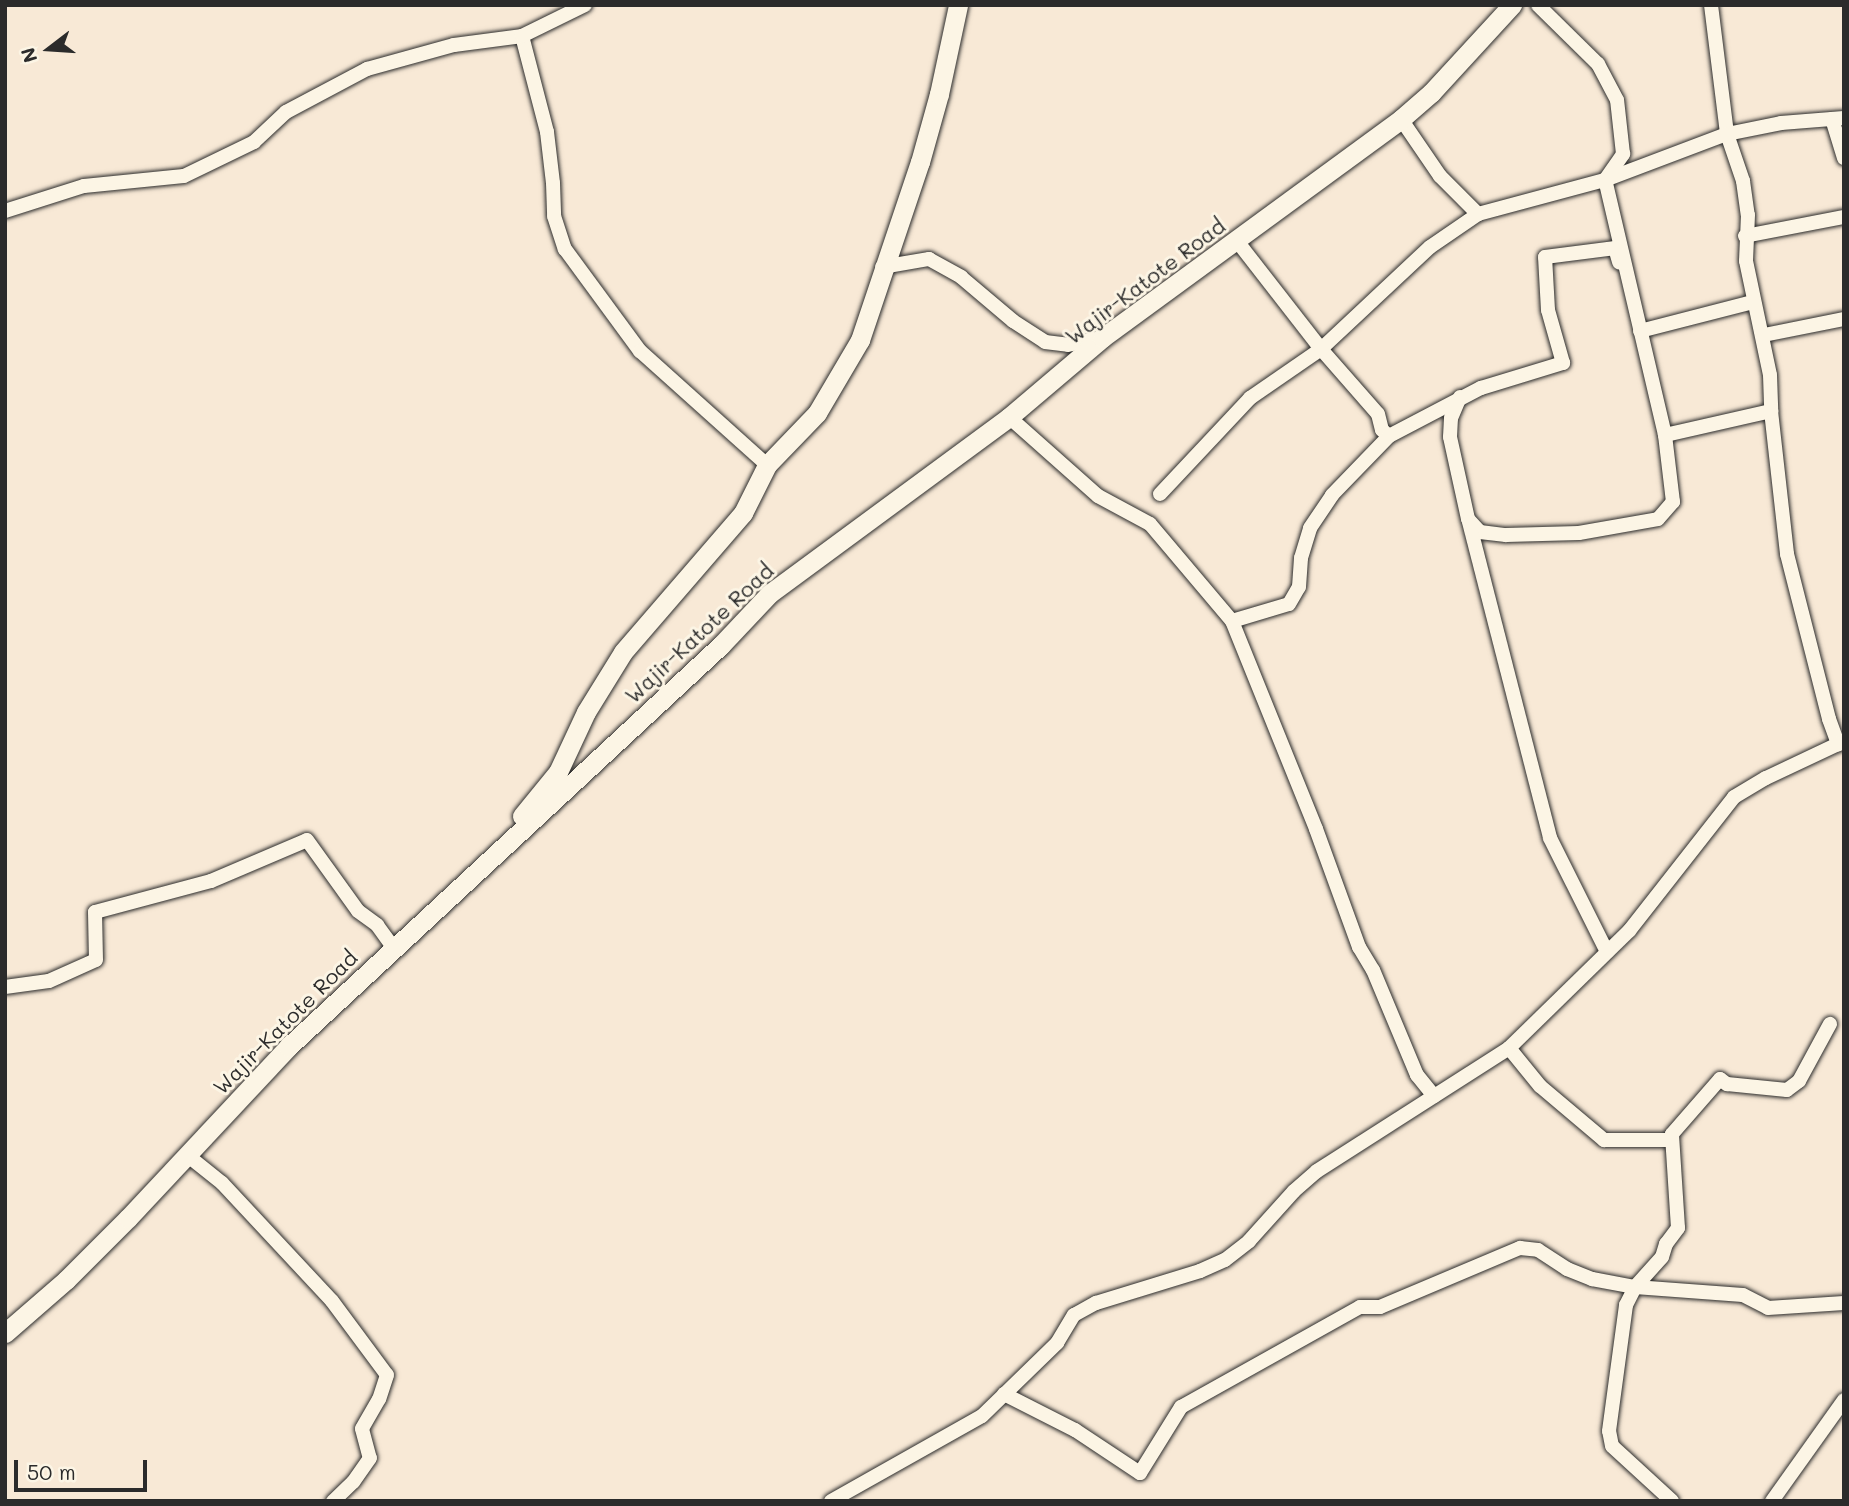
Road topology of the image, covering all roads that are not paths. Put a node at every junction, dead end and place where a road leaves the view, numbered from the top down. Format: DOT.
graph roads {
  1 [pos="585,5"];
  2 [pos="958,5"];
  3 [pos="1511,5"];
  4 [pos="1538,5"];
  5 [pos="1711,5"];
  6 [pos="522,36"];
  7 [pos="1401,118"];
  8 [pos="1838,119"];
  9 [pos="1727,134"];
  10 [pos="1844,158"];
  11 [pos="1605,180"];
  12 [pos="5,211"];
  13 [pos="1478,214"];
  14 [pos="1844,217"];
  15 [pos="1745,236"];
  16 [pos="1237,241"];
  17 [pos="882,267"];
  18 [pos="1753,302"];
  19 [pos="1844,319"];
  20 [pos="1640,331"];
  21 [pos="1764,335"];
  22 [pos="1102,338"];
  23 [pos="1321,349"];
  24 [pos="1460,397"];
  25 [pos="1771,411"];
  26 [pos="1009,417"];
  27 [pos="1665,435"];
  28 [pos="1389,436"];
  29 [pos="767,465"];
  30 [pos="1160,494"];
  31 [pos="1468,519"];
  32 [pos="1232,621"];
  33 [pos="1841,743"];
  34 [pos="475,873"];
  35 [pos="393,947"];
  36 [pos="1607,952"];
  37 [pos="5,987"];
  38 [pos="1830,1024"];
  39 [pos="1509,1048"];
  40 [pos="1434,1096"];
  41 [pos="1672,1140"];
  42 [pos="187,1155"];
  43 [pos="1635,1287"];
  44 [pos="1844,1303"];
  45 [pos="5,1333"];
  46 [pos="1004,1394"];
  47 [pos="1844,1400"];
  48 [pos="333,1501"];
  49 [pos="831,1501"];
  50 [pos="1672,1501"];
  51 [pos="1772,1501"];
  1 -- 6 [label="street"];
  2 -- 17 [label="street"];
  3 -- 7 [label="street, Wajir-Katote Road"];
  4 -- 11 [label="street"];
  5 -- 9 [label="street"];
  6 -- 12 [label="street"];
  6 -- 29 [label="street"];
  7 -- 13 [label="street"];
  7 -- 16 [label="street, Wajir-Katote Road"];
  8 -- 9 [label="street"];
  8 -- 10 [label="street"];
  9 -- 11 [label="street"];
  9 -- 15 [label="street"];
  11 -- 13 [label="street"];
  11 -- 20 [label="street"];
  13 -- 23 [label="street"];
  14 -- 15 [label="street"];
  15 -- 18 [label="street"];
  16 -- 22 [label="street, Wajir-Katote Road"];
  16 -- 23 [label="street"];
  17 -- 22 [label="street"];
  17 -- 29 [label="street"];
  18 -- 20 [label="street"];
  18 -- 21 [label="street"];
  19 -- 21 [label="street"];
  20 -- 24 [label="street"];
  20 -- 27 [label="street"];
  21 -- 25 [label="street"];
  22 -- 26 [label="street, Wajir-Katote Road"];
  23 -- 28 [label="street"];
  23 -- 30 [label="street"];
  24 -- 28 [label="street"];
  24 -- 31 [label="street"];
  25 -- 27 [label="street"];
  25 -- 33 [label="street"];
  26 -- 32 [label="street"];
  26 -- 34 [label="street, Wajir-Katote Road"];
  27 -- 31 [label="street"];
  28 -- 32 [label="street"];
  29 -- 34 [label="street"];
  31 -- 36 [label="street"];
  32 -- 40 [label="street"];
  33 -- 36 [label="street"];
  34 -- 35 [label="street, Wajir-Katote Road"];
  35 -- 37 [label="street"];
  35 -- 42 [label="street, Wajir-Katote Road"];
  36 -- 39 [label="street"];
  38 -- 41 [label="street"];
  39 -- 40 [label="street"];
  39 -- 41 [label="street"];
  40 -- 46 [label="street"];
  41 -- 43 [label="street"];
  42 -- 45 [label="street, Wajir-Katote Road"];
  42 -- 48 [label="street"];
  43 -- 44 [label="street"];
  43 -- 46 [label="street"];
  43 -- 50 [label="street"];
  46 -- 49 [label="street"];
  47 -- 51 [label="street"];
}
